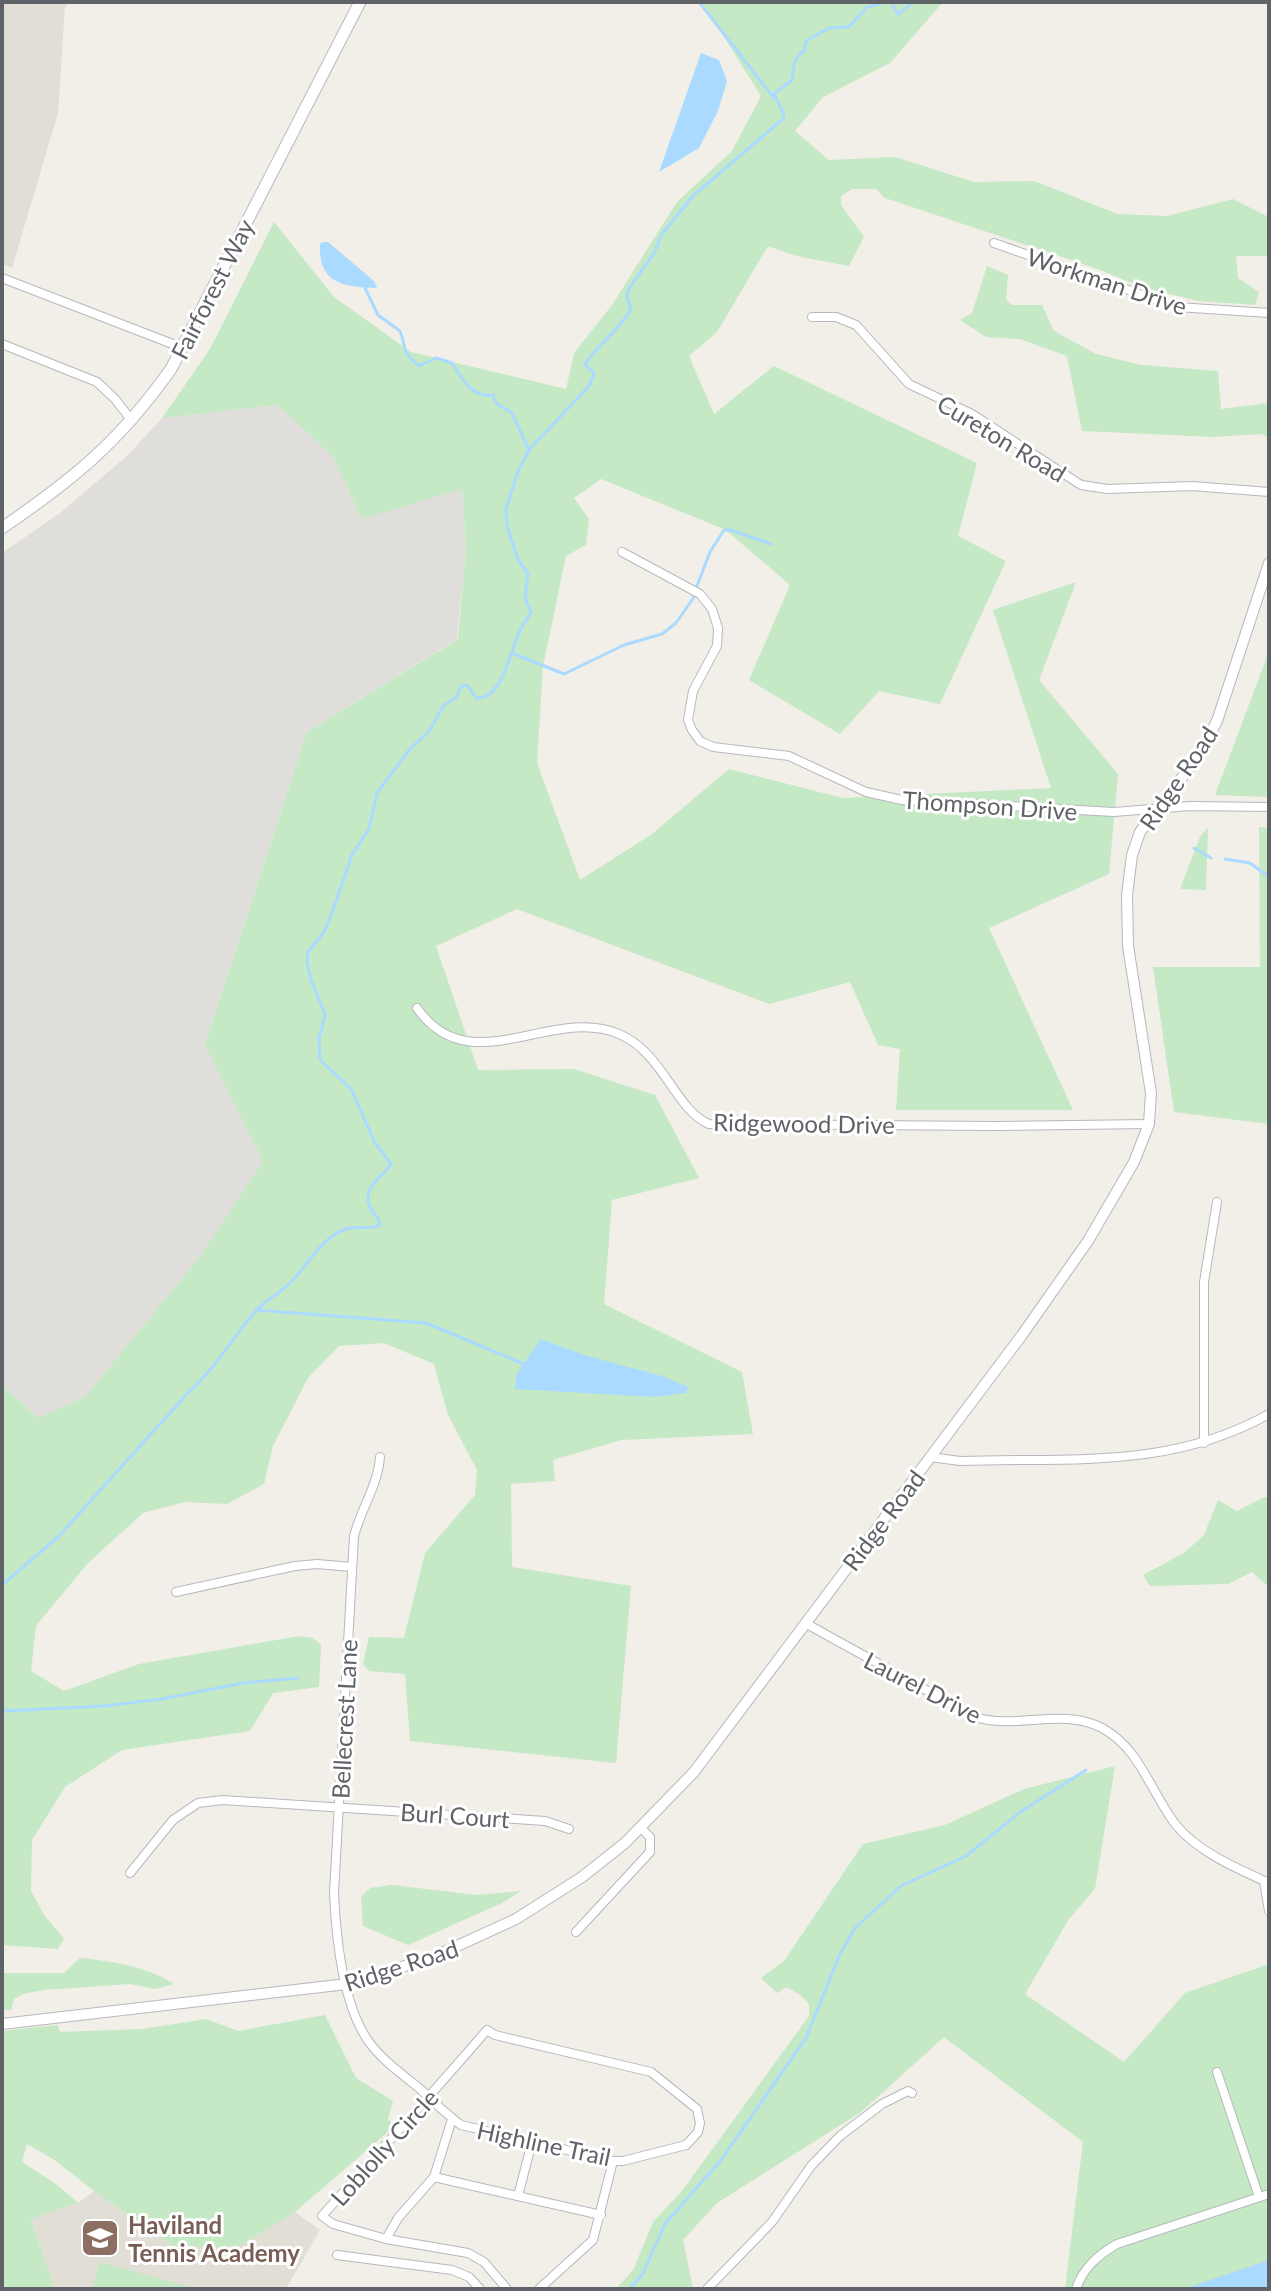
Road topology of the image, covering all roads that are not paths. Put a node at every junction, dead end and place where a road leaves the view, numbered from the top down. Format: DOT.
graph roads {
  1 [pos="360,2"];
  2 [pos="994,243"];
  3 [pos="2,278"];
  4 [pos="1269,313"];
  5 [pos="812,317"];
  6 [pos="2,344"];
  7 [pos="183,348"];
  8 [pos="132,421"];
  9 [pos="1269,492"];
  10 [pos="2,528"];
  11 [pos="622,552"];
  12 [pos="1269,563"];
  13 [pos="1269,807"];
  14 [pos="1157,809"];
  15 [pos="417,1008"];
  16 [pos="1149,1124"];
  17 [pos="1217,1202"];
  18 [pos="1269,1414"];
  19 [pos="1204,1443"];
  20 [pos="380,1457"];
  21 [pos="930,1457"];
  22 [pos="352,1567"];
  23 [pos="176,1592"];
  24 [pos="805,1623"];
  25 [pos="340,1807"];
  26 [pos="641,1828"];
  27 [pos="569,1829"];
  28 [pos="130,1873"];
  29 [pos="1266,1882"];
  30 [pos="1269,1911"];
  31 [pos="576,1932"];
  32 [pos="347,1984"];
  33 [pos="2,2024"];
  34 [pos="487,2030"];
  35 [pos="1217,2072"];
  36 [pos="912,2093"];
  37 [pos="428,2097"];
  38 [pos="452,2119"];
  39 [pos="532,2142"];
  40 [pos="613,2161"];
  41 [pos="434,2177"];
  42 [pos="1269,2194"];
  43 [pos="518,2196"];
  44 [pos="1259,2197"];
  45 [pos="601,2215"];
  46 [pos="386,2239"];
  47 [pos="337,2255"];
  48 [pos="480,2289"];
  49 [pos="507,2289"];
  50 [pos="539,2289"];
  51 [pos="707,2289"];
  52 [pos="1076,2289"];
  1 -- 7 [label="main road, Fairforest Way"];
  2 -- 4 [label="street, Workman Drive"];
  3 -- 7 [label="street"];
  5 -- 9 [label="street, Cureton Road"];
  6 -- 8 [label="street"];
  7 -- 8 [label="main road, Fairforest Way"];
  8 -- 10 [label="main road, Fairforest Way"];
  11 -- 14 [label="street, Thompson Drive"];
  12 -- 14 [label="street, Ridge Road"];
  13 -- 14 [label="street"];
  14 -- 16 [label="street, Ridge Road"];
  15 -- 16 [label="street, Ridgewood Drive"];
  16 -- 21 [label="street, Ridge Road"];
  17 -- 19 [label="street"];
  18 -- 19 [label="street"];
  19 -- 21 [label="street"];
  20 -- 22 [label="street, Bellecrest Lane"];
  21 -- 24 [label="street, Ridge Road"];
  22 -- 23 [label="street"];
  22 -- 25 [label="street, Bellecrest Lane"];
  24 -- 26 [label="street, Ridge Road"];
  24 -- 29 [label="street, Laurel Drive"];
  25 -- 27 [label="street, Burl Court"];
  25 -- 28 [label="street, Burl Court"];
  25 -- 32 [label="street, Bellecrest Lane"];
  26 -- 31 [label="street"];
  26 -- 32 [label="street, Ridge Road"];
  29 -- 30 [label="street"];
  32 -- 33 [label="street, Ridge Road"];
  32 -- 37 [label="street, Bellecrest Lane"];
  34 -- 37 [label="street, Loblolly Circle"];
  34 -- 40 [label="street, Highline Trail"];
  35 -- 44 [label="street"];
  36 -- 51 [label="street"];
  37 -- 38 [label="street, Highline Trail"];
  37 -- 46 [label="street, Loblolly Circle"];
  38 -- 39 [label="street, Highline Trail"];
  38 -- 41 [label="street"];
  39 -- 40 [label="street, Highline Trail"];
  39 -- 43 [label="street"];
  40 -- 45 [label="street"];
  41 -- 43 [label="street"];
  41 -- 46 [label="street"];
  42 -- 44 [label="street"];
  43 -- 45 [label="street"];
  44 -- 52 [label="street"];
  45 -- 50 [label="street"];
  46 -- 49 [label="street, Loblolly Circle"];
  47 -- 48 [label="street"];
}
